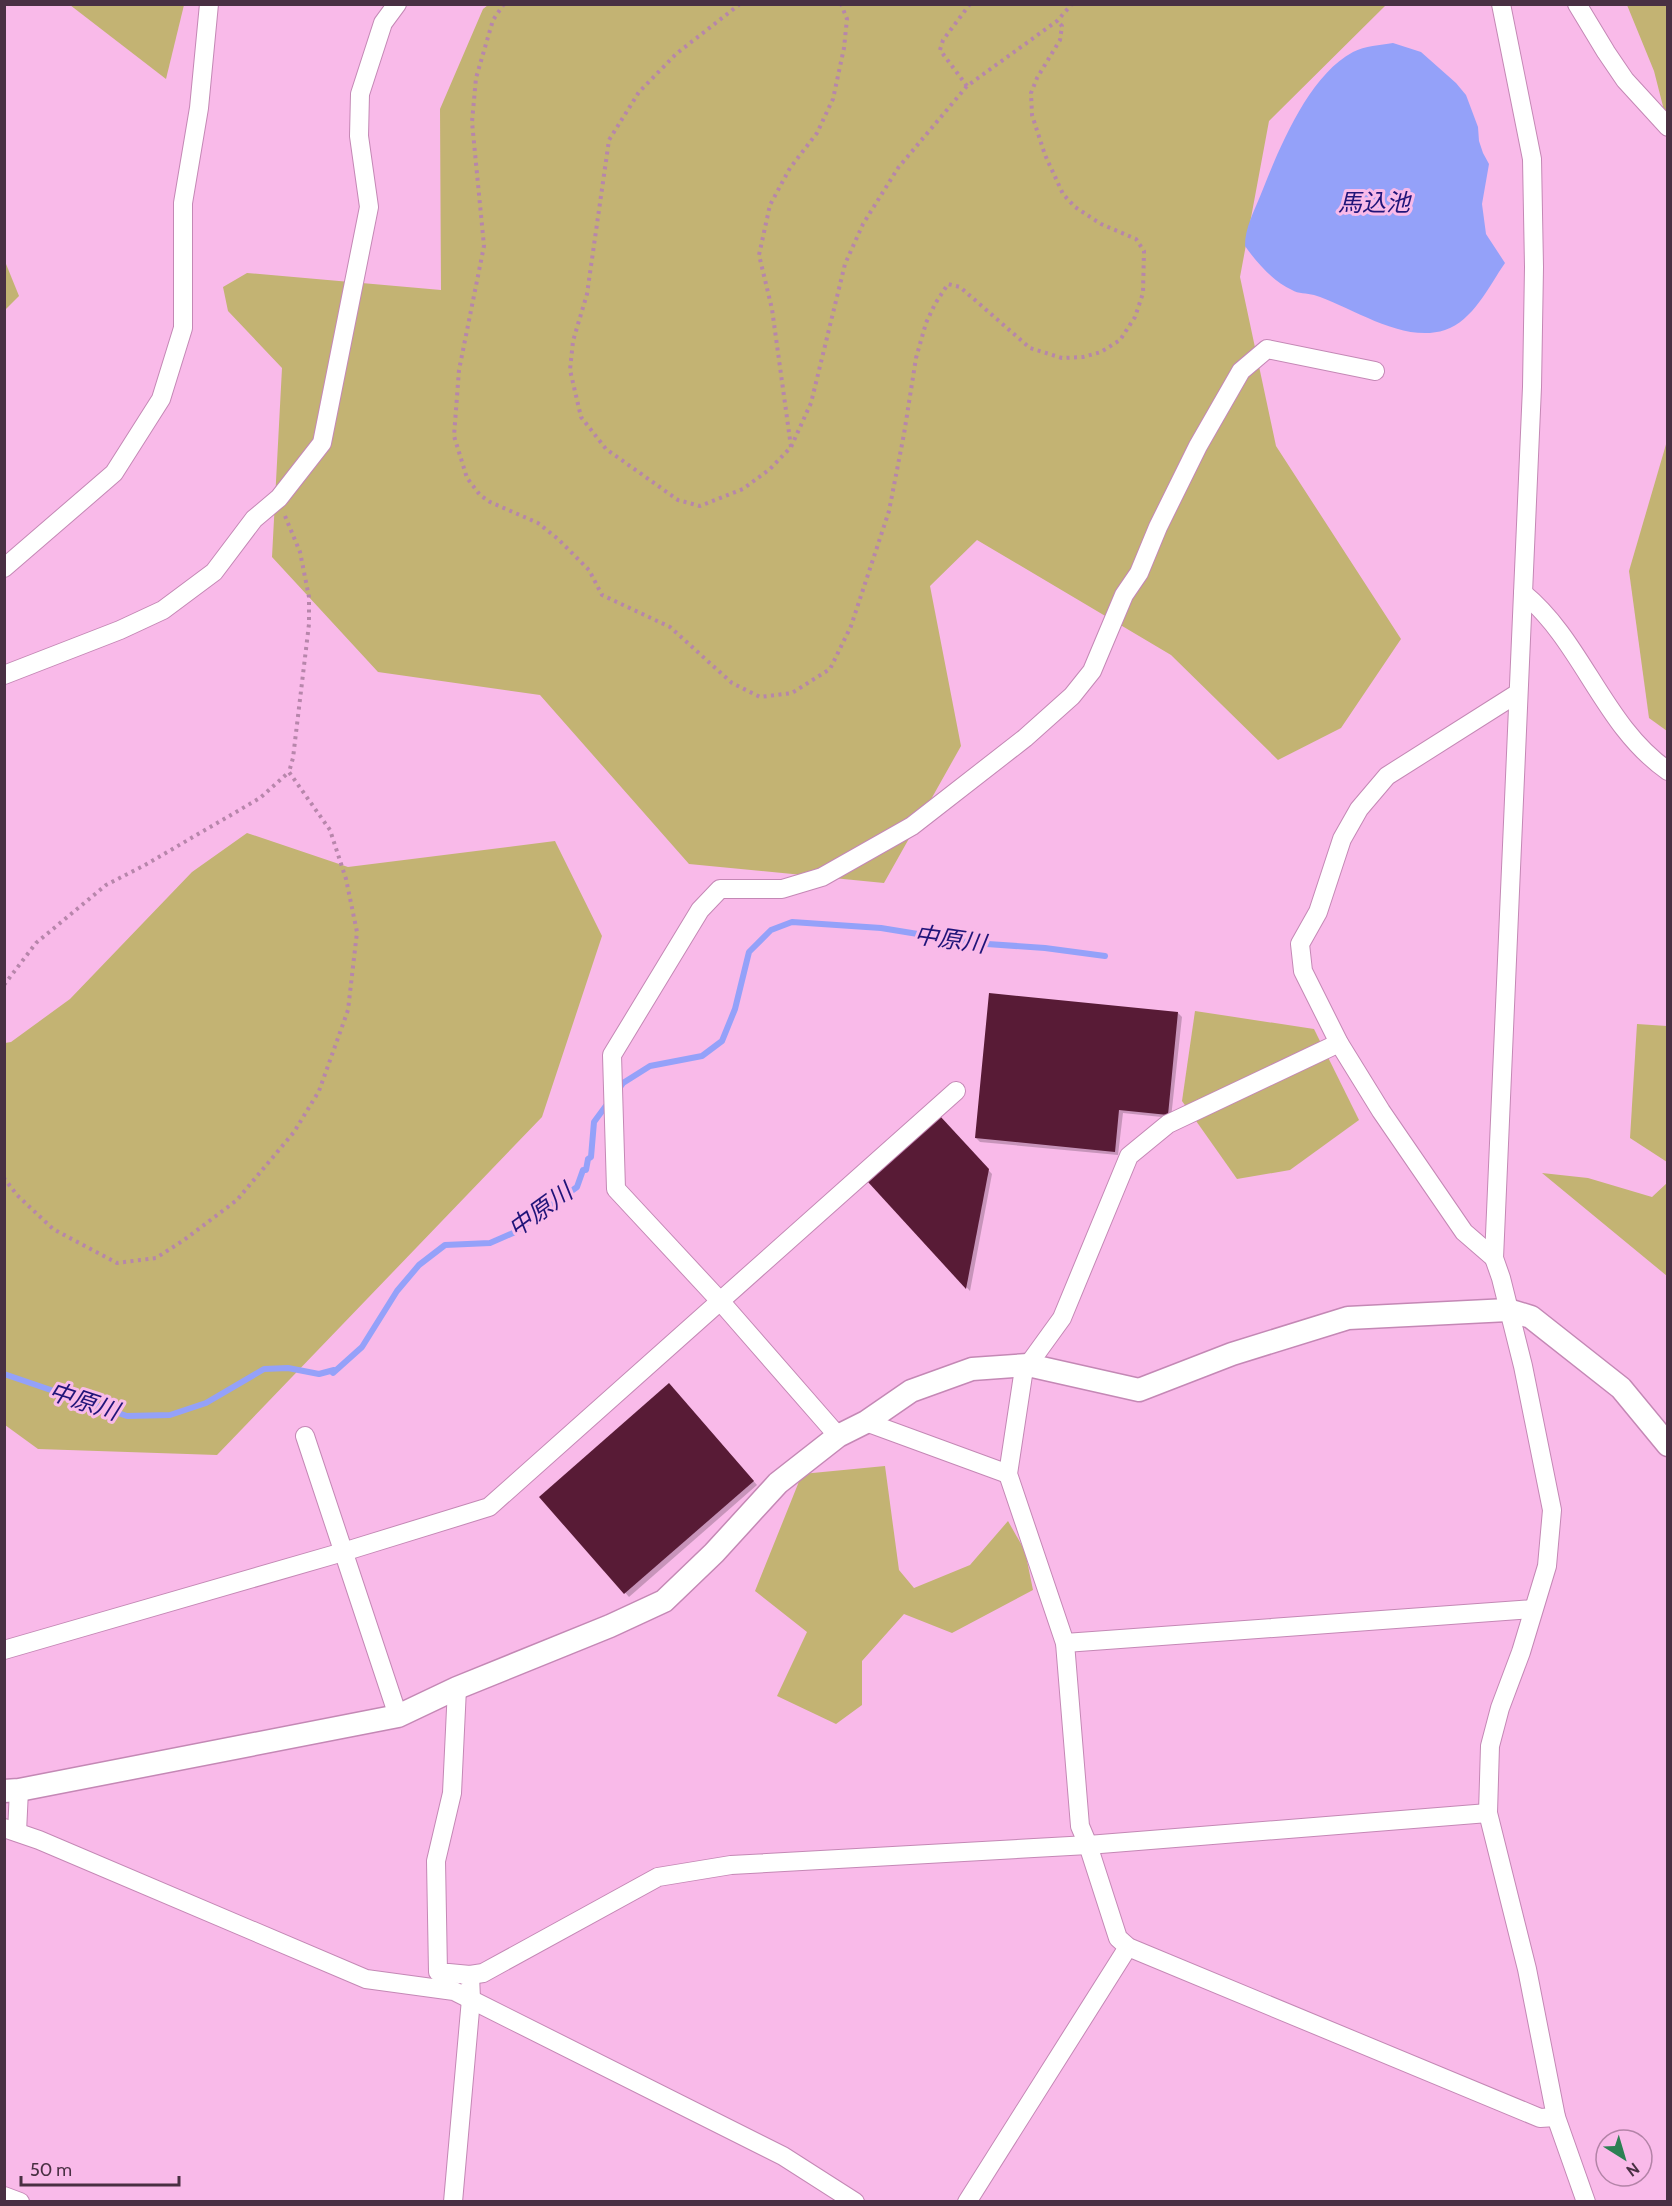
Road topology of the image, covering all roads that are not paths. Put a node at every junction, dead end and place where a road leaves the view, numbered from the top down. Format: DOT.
graph roads {
  1 [pos="209,4"];
  2 [pos="397,4"];
  3 [pos="1501,4"];
  4 [pos="1577,4"];
  5 [pos="1668,127"];
  6 [pos="1375,371"];
  7 [pos="4,568"];
  8 [pos="1523,593"];
  9 [pos="4,675"];
  10 [pos="1518,693"];
  11 [pos="1668,771"];
  12 [pos="1339,1043"];
  13 [pos="956,1091"];
  14 [pos="1494,1258"];
  15 [pos="721,1302"];
  16 [pos="1508,1310"];
  17 [pos="1028,1365"];
  18 [pos="866,1422"];
  19 [pos="304,1436"];
  20 [pos="838,1436"];
  21 [pos="1668,1445"];
  22 [pos="1008,1474"];
  23 [pos="343,1552"];
  24 [pos="1533,1609"];
  25 [pos="1065,1643"];
  26 [pos="4,1650"];
  27 [pos="457,1688"];
  28 [pos="398,1716"];
  29 [pos="12,1791"];
  30 [pos="1488,1813"];
  31 [pos="11,1830"];
  32 [pos="1088,1845"];
  33 [pos="1128,1947"];
  34 [pos="470,1976"];
  35 [pos="471,1999"];
  36 [pos="1556,2117"];
  37 [pos="4,2196"];
  38 [pos="20,2202"];
  39 [pos="453,2202"];
  40 [pos="855,2202"];
  41 [pos="966,2202"];
  42 [pos="1586,2202"];
  1 -- 7 [label="street"];
  2 -- 9 [label="street"];
  3 -- 8 [label="street"];
  4 -- 5 [label="street"];
  6 -- 15 [label="street"];
  8 -- 10 [label="street"];
  8 -- 11 [label="street"];
  10 -- 12 [label="street"];
  10 -- 14 [label="street"];
  12 -- 14 [label="street"];
  12 -- 17 [label="street"];
  13 -- 15 [label="street"];
  14 -- 16 [label="street"];
  15 -- 20 [label="street"];
  15 -- 23 [label="street"];
  16 -- 17 [label="street"];
  16 -- 21 [label="street"];
  16 -- 24 [label="street"];
  17 -- 18 [label="street"];
  17 -- 22 [label="street"];
  18 -- 20 [label="street"];
  18 -- 22 [label="street"];
  19 -- 23 [label="street"];
  20 -- 27 [label="street"];
  22 -- 25 [label="street"];
  23 -- 26 [label="street"];
  23 -- 28 [label="street"];
  24 -- 25 [label="street"];
  24 -- 30 [label="street"];
  25 -- 32 [label="street"];
  27 -- 28 [label="street"];
  27 -- 34 [label="street"];
  28 -- 29 [label="street"];
  29 -- 31 [label="street"];
  30 -- 32 [label="street"];
  30 -- 36 [label="street"];
  31 -- 35 [label="street"];
  32 -- 33 [label="street"];
  32 -- 34 [label="street"];
  33 -- 36 [label="street"];
  33 -- 41 [label="street"];
  34 -- 35 [label="street"];
  35 -- 39 [label="street"];
  35 -- 40 [label="street"];
  36 -- 42 [label="street"];
  37 -- 38 [label="street"];
}
